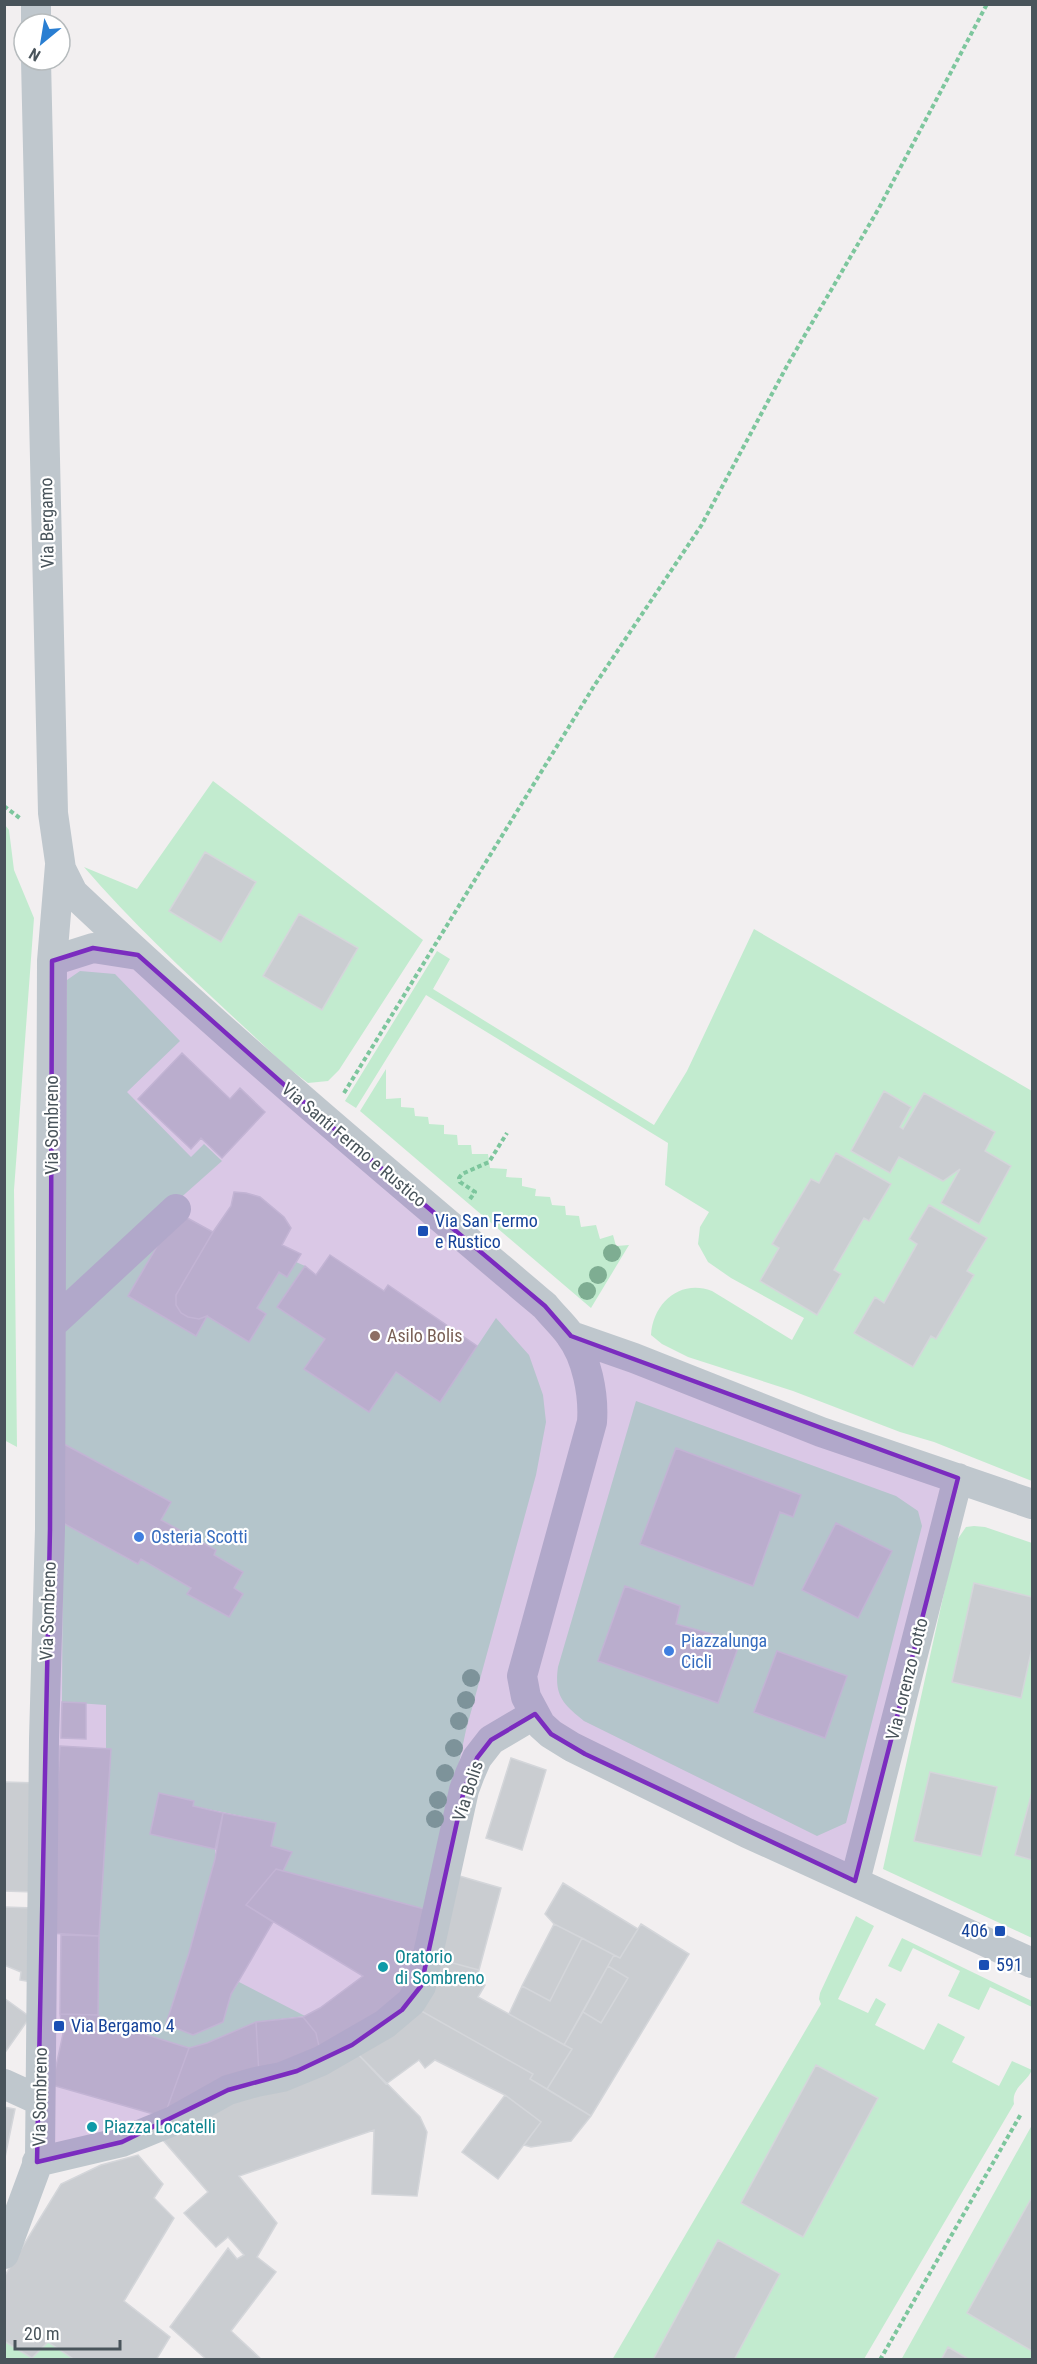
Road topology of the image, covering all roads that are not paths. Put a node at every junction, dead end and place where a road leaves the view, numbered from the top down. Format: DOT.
graph roads {
  1 [pos="36,72"];
  2 [pos="60,862"];
  3 [pos="138,955"];
  4 [pos="52,961"];
  5 [pos="176,1209"];
  6 [pos="51,1325"];
  7 [pos="571,1336"];
  8 [pos="958,1478"];
  9 [pos="1032,1504"];
  10 [pos="535,1714"];
  11 [pos="855,1881"];
  12 [pos="1032,1963"];
  13 [pos="4,2084"];
  14 [pos="39,2100"];
  15 [pos="39,2159"];
  16 [pos="4,2254"];
  1 -- 2 [label="street, Via Bergamo"];
  2 -- 3 [label="street, Via Bergamo"];
  2 -- 4 [label="street, Via Sombreno"];
  3 -- 4 [label="street"];
  3 -- 7 [label="street, Via Santi Fermo e Rustico"];
  4 -- 6 [label="street, Via Sombreno"];
  5 -- 6 [label="street"];
  6 -- 14 [label="street, Via Sombreno"];
  7 -- 8 [label="street"];
  7 -- 10 [label="street, Via Santi Fermo e Rustico"];
  8 -- 9 [label="street"];
  8 -- 11 [label="street, Via Lorenzo Lotto"];
  10 -- 11 [label="street"];
  10 -- 15 [label="street, Via Bolis"];
  11 -- 12 [label="street"];
  13 -- 14 [label="street"];
  14 -- 15 [label="street, Via Sombreno"];
  15 -- 16 [label="street, Via Sombreno"];
}
